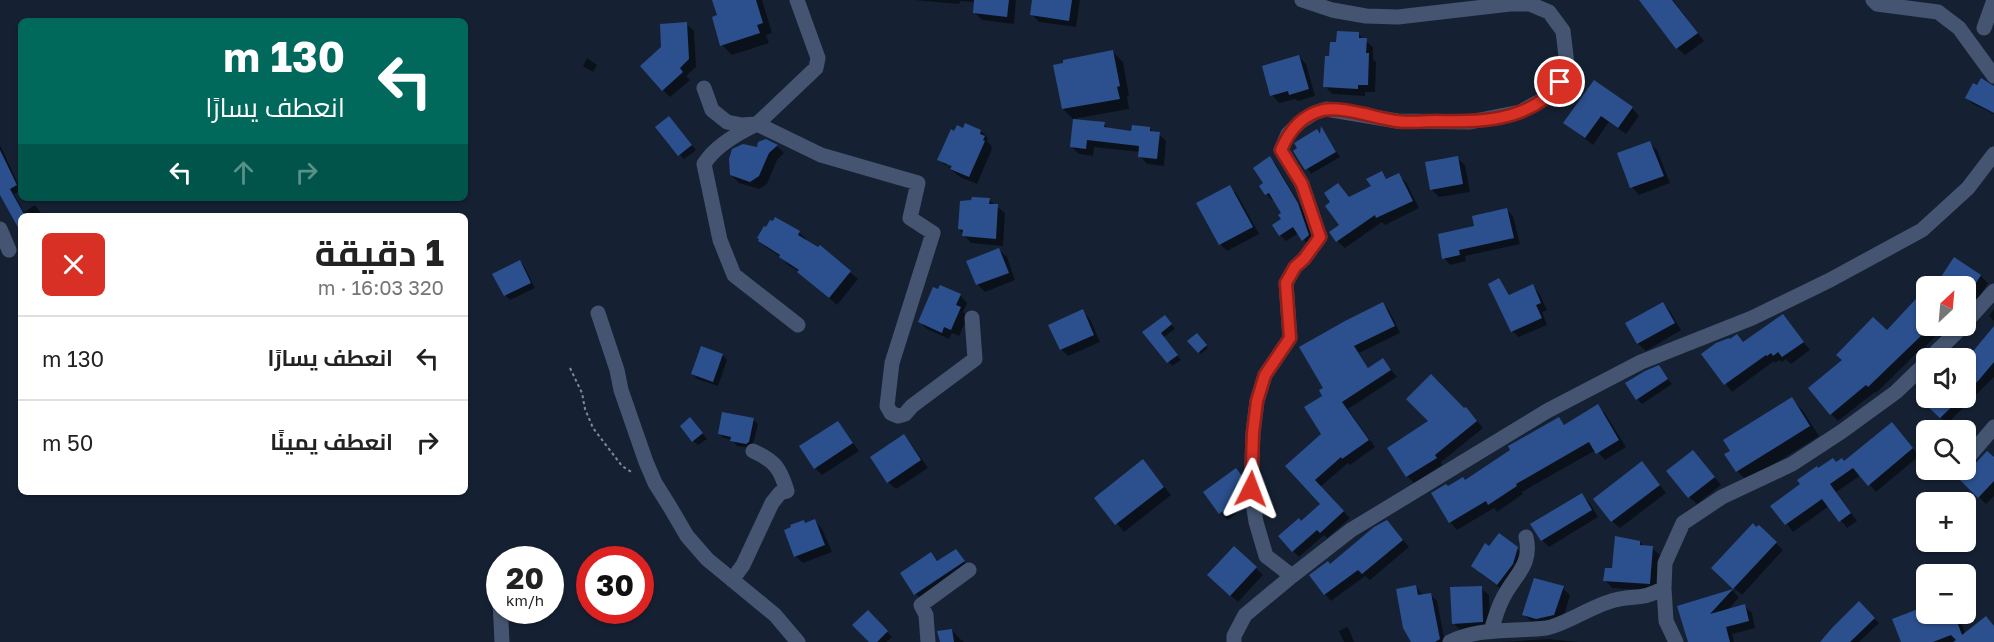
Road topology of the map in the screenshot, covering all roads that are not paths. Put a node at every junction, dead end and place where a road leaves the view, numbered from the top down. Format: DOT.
graph roads {
  1 [pos="796,0"];
  2 [pos="1302,0"];
  3 [pos="1873,0"];
  4 [pos="1994,0"];
  5 [pos="1552,6"];
  6 [pos="1984,28"];
  7 [pos="1994,76"];
  8 [pos="704,88"];
  9 [pos="757,124"];
  10 [pos="1994,154"];
  11 [pos="0,229"];
  12 [pos="9,250"];
  13 [pos="1994,291"];
  14 [pos="1976,311"];
  15 [pos="598,313"];
  16 [pos="972,318"];
  17 [pos="798,325"];
  18 [pos="1952,336"];
  19 [pos="1940,348"];
  20 [pos="1916,373"];
  21 [pos="1994,427"];
  22 [pos="1976,448"];
  23 [pos="753,451"];
  24 [pos="1526,537"];
  25 [pos="969,570"];
  26 [pos="1292,576"];
  27 [pos="732,580"];
  28 [pos="1664,588"];
  29 [pos="501,624"];
  30 [pos="1491,631"];
  31 [pos="502,642"];
  32 [pos="798,642"];
  33 [pos="928,642"];
  34 [pos="1233,642"];
  35 [pos="1450,642"];
  36 [pos="1676,642"];
  1 -- 9 [label="street"];
  2 -- 5 [label="street"];
  3 -- 7 [label="street"];
  4 -- 6 [label="street"];
  5 -- 26 [label="street"];
  8 -- 9 [label="street"];
  9 -- 16 [label="street"];
  9 -- 17 [label="street"];
  10 -- 26 [label="street"];
  11 -- 12 [label="street"];
  13 -- 14 [label="street"];
  15 -- 27 [label="street"];
  18 -- 19 [label="street"];
  20 -- 28 [label="street"];
  21 -- 22 [label="street"];
  23 -- 27 [label="street"];
  24 -- 30 [label="street"];
  25 -- 33 [label="street"];
  26 -- 34 [label="street"];
  27 -- 32 [label="street"];
  28 -- 30 [label="street"];
  28 -- 36 [label="street"];
  29 -- 31 [label="street"];
  30 -- 35 [label="street"];
}
